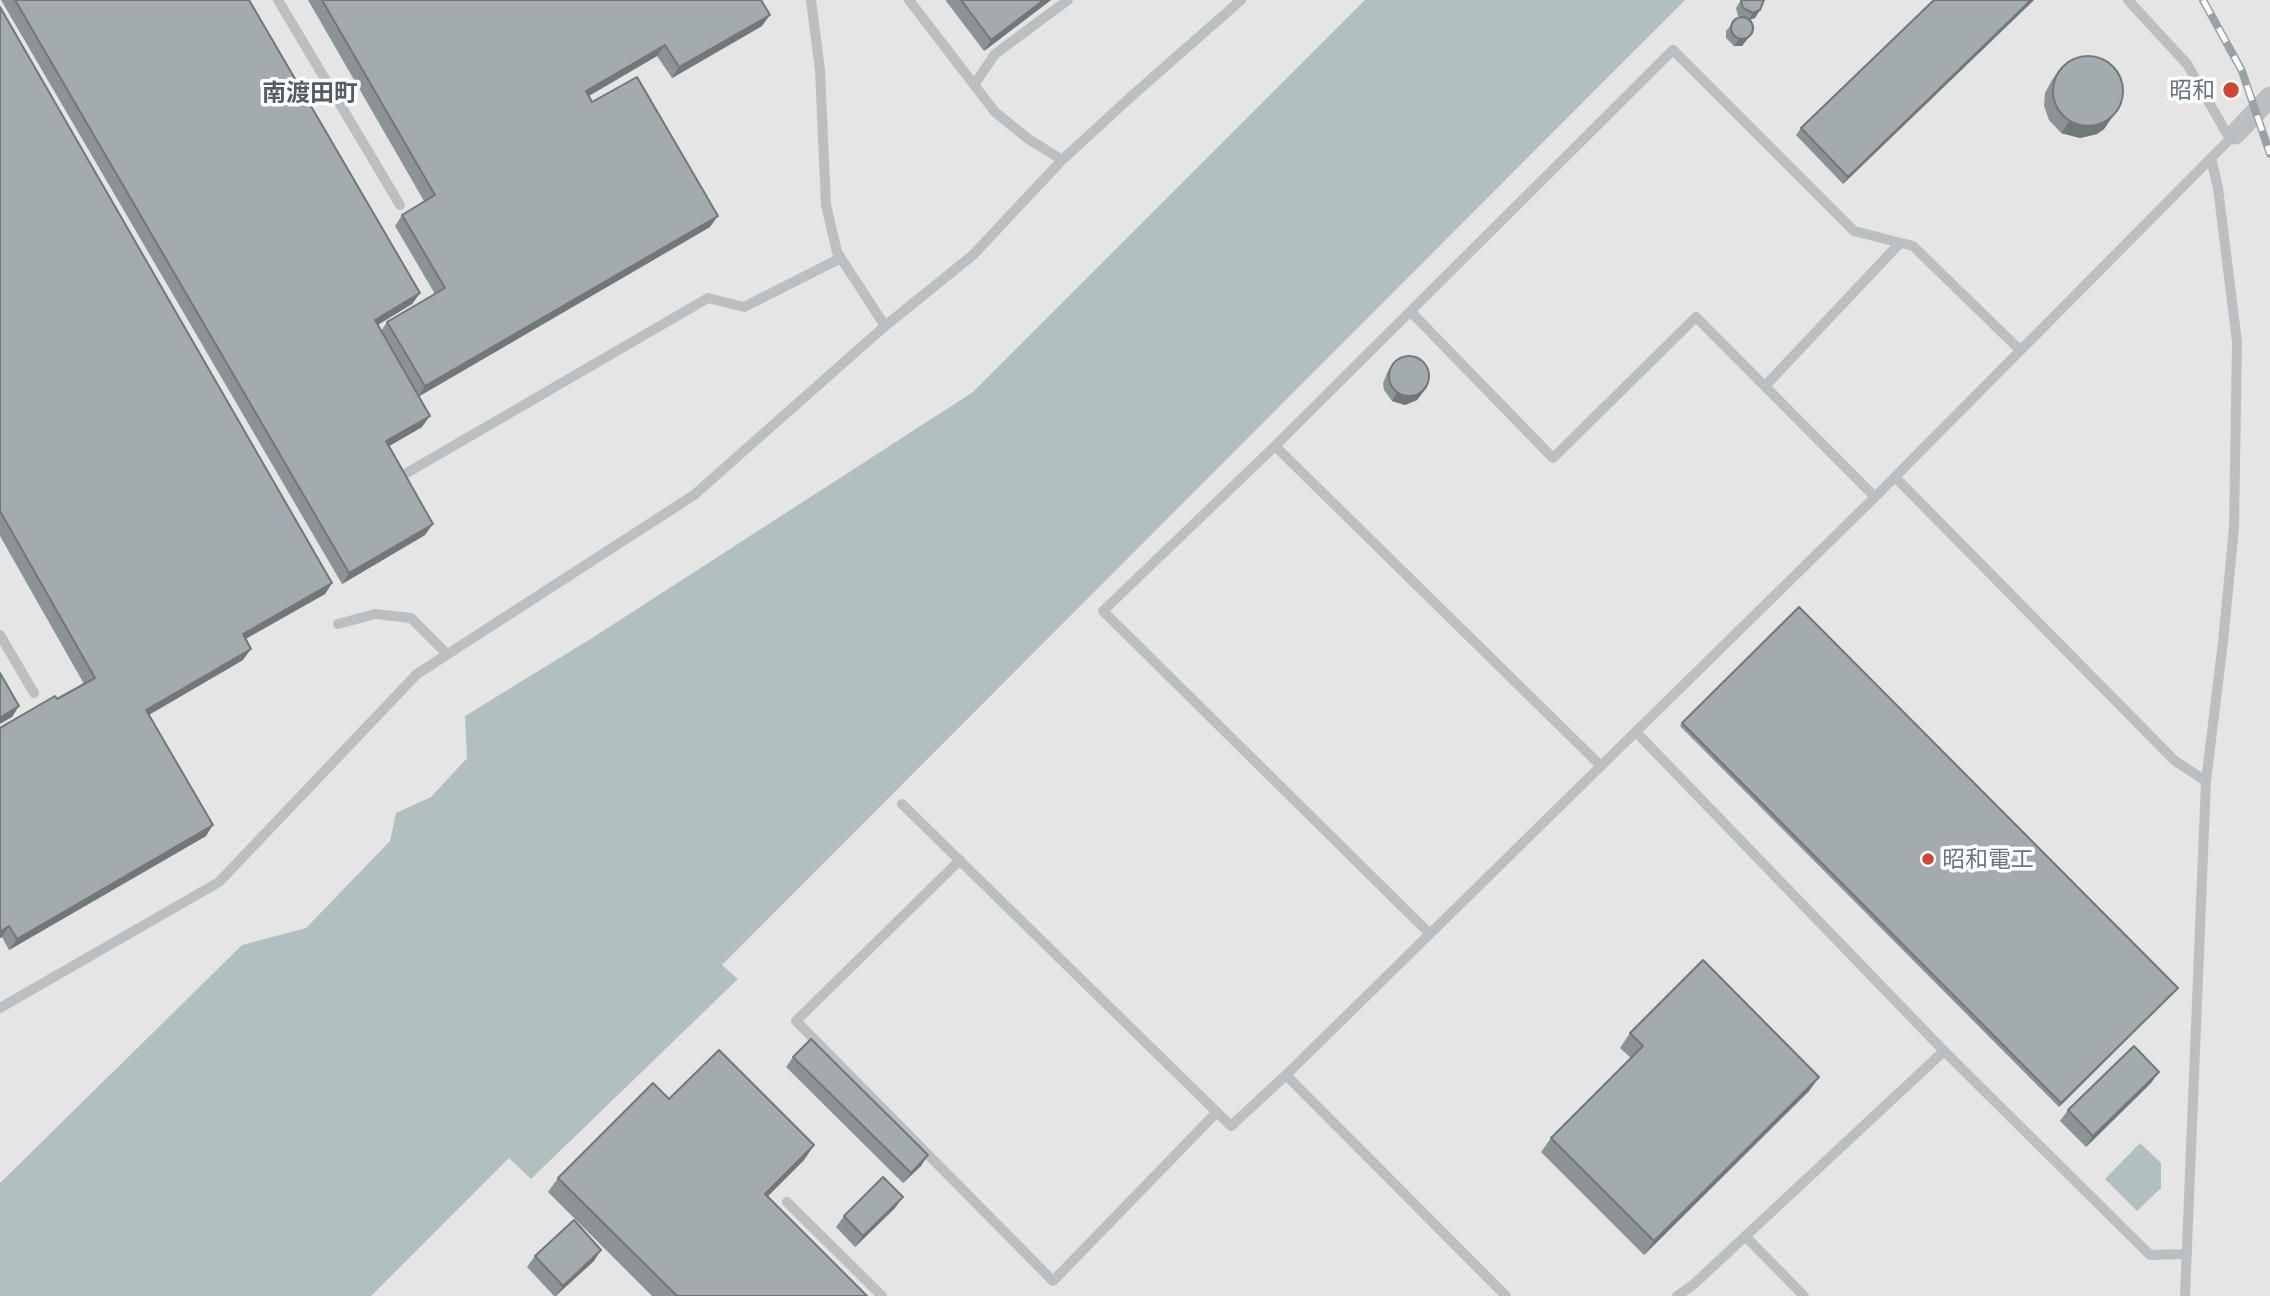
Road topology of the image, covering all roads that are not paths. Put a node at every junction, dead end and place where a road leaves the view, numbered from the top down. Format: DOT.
graph roads {
  1 [pos="278,0"];
  2 [pos="811,0"];
  3 [pos="909,0"];
  4 [pos="1068,0"];
  5 [pos="1241,0"];
  6 [pos="2128,0"];
  7 [pos="974,85"];
  8 [pos="2270,97"];
  9 [pos="2232,136"];
  10 [pos="2211,158"];
  11 [pos="1062,160"];
  12 [pos="400,205"];
  13 [pos="1900,243"];
  14 [pos="841,258"];
  15 [pos="1411,312"];
  16 [pos="885,326"];
  17 [pos="2020,350"];
  18 [pos="1765,387"];
  19 [pos="1275,446"];
  20 [pos="405,474"];
  21 [pos="1895,477"];
  22 [pos="1875,497"];
  23 [pos="338,624"];
  24 [pos="0,635"];
  25 [pos="447,654"];
  26 [pos="34,693"];
  27 [pos="1636,732"];
  28 [pos="1601,766"];
  29 [pos="2206,780"];
  30 [pos="902,804"];
  31 [pos="960,860"];
  32 [pos="1430,934"];
  33 [pos="0,1008"];
  34 [pos="1944,1051"];
  35 [pos="1286,1075"];
  36 [pos="1217,1112"];
  37 [pos="787,1202"];
  38 [pos="1745,1236"];
  39 [pos="2187,1254"];
  40 [pos="882,1296"];
  41 [pos="1506,1296"];
  42 [pos="1677,1296"];
  43 [pos="1804,1296"];
  44 [pos="2185,1296"];
  1 -- 12 [label="lane"];
  2 -- 14 [label="lane"];
  3 -- 7 [label="lane"];
  4 -- 7 [label="lane"];
  5 -- 11 [label="lane"];
  6 -- 9 [label="lane"];
  7 -- 11 [label="lane"];
  8 -- 9 [label="street"];
  9 -- 10 [label="lane"];
  10 -- 17 [label="lane"];
  10 -- 29 [label="lane"];
  11 -- 16 [label="lane"];
  13 -- 15 [label="lane"];
  13 -- 17 [label="lane"];
  13 -- 18 [label="lane"];
  14 -- 16 [label="lane"];
  14 -- 20 [label="lane"];
  15 -- 18 [label="lane"];
  15 -- 19 [label="lane"];
  16 -- 25 [label="lane"];
  17 -- 21 [label="lane"];
  18 -- 22 [label="lane"];
  19 -- 28 [label="lane"];
  19 -- 32 [label="lane"];
  21 -- 22 [label="lane"];
  21 -- 29 [label="lane"];
  22 -- 27 [label="lane"];
  23 -- 25 [label="lane"];
  24 -- 26 [label="lane"];
  25 -- 33 [label="lane"];
  27 -- 28 [label="lane"];
  27 -- 34 [label="lane"];
  28 -- 32 [label="lane"];
  29 -- 39 [label="lane"];
  30 -- 31 [label="lane"];
  31 -- 36 [label="lane"];
  31 -- 36 [label="lane"];
  32 -- 35 [label="lane"];
  34 -- 38 [label="lane"];
  34 -- 39 [label="lane"];
  35 -- 36 [label="lane"];
  35 -- 41 [label="lane"];
  37 -- 40 [label="lane"];
  38 -- 42 [label="lane"];
  38 -- 43 [label="lane"];
  39 -- 44 [label="lane"];
}
